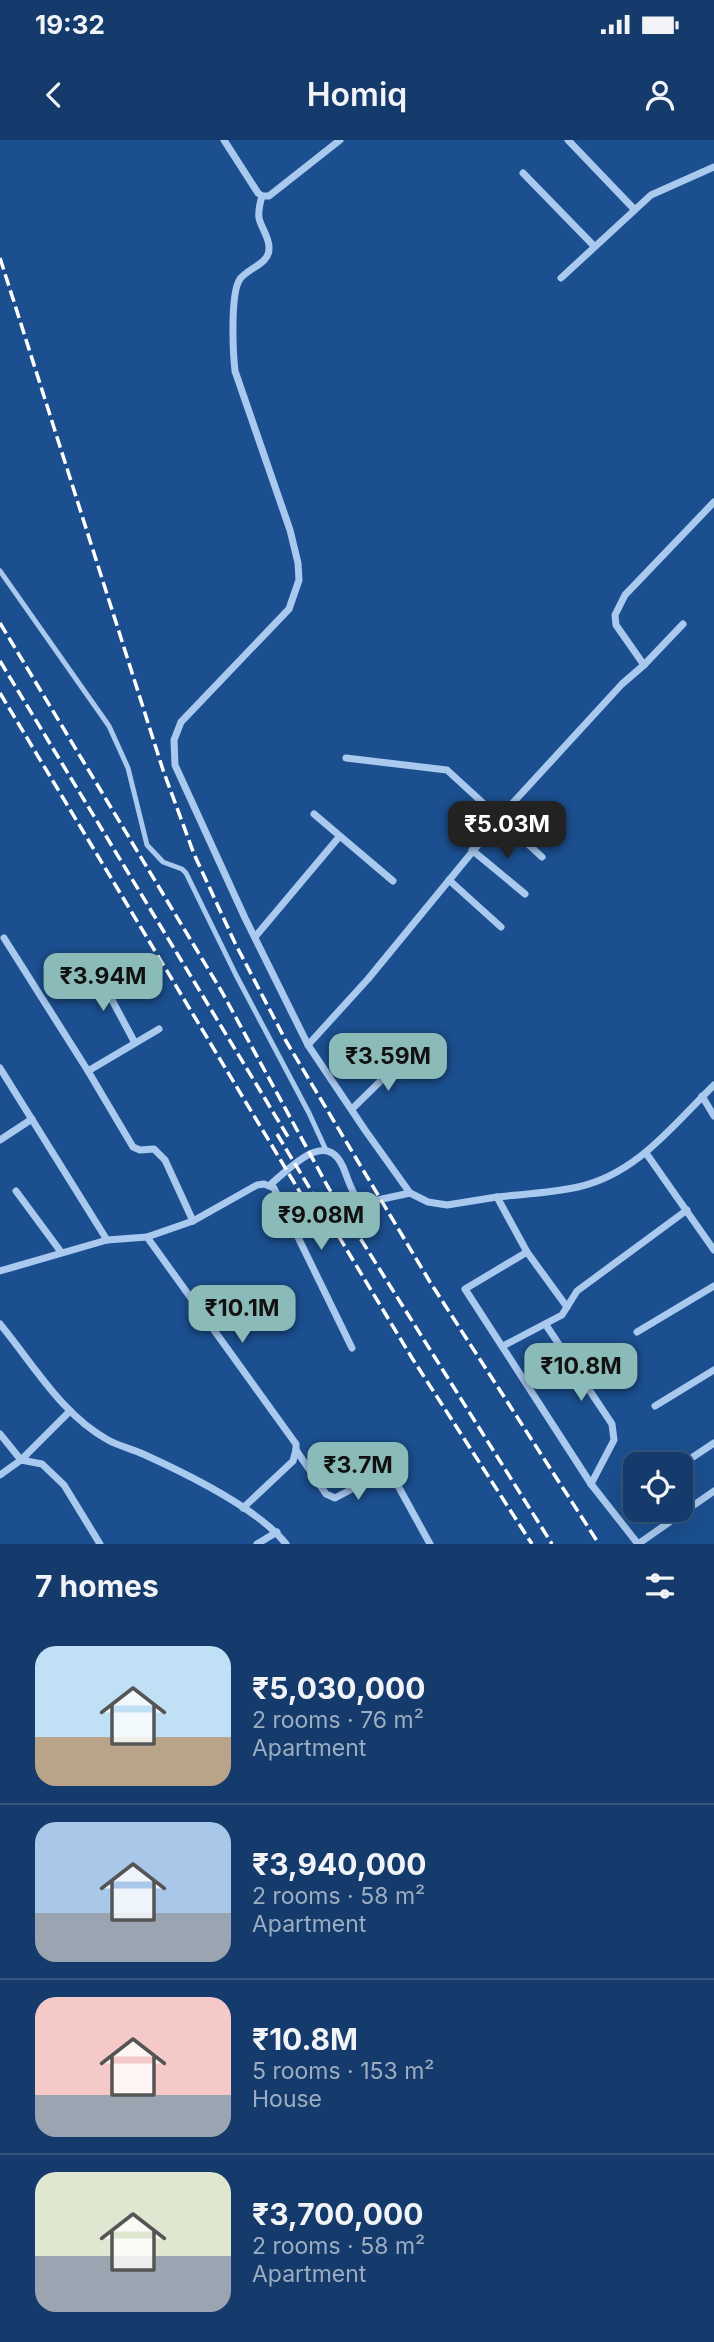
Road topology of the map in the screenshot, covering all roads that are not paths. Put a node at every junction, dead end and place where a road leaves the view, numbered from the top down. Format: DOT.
graph roads {
  1 [pos="223,140"];
  2 [pos="340,140"];
  3 [pos="568,140"];
  4 [pos="714,167"];
  5 [pos="523,173"];
  6 [pos="262,196"];
  7 [pos="634,209"];
  8 [pos="594,246"];
  9 [pos="561,278"];
  10 [pos="714,502"];
  11 [pos="0,571"];
  12 [pos="683,624"];
  13 [pos="644,665"];
  14 [pos="345,758"];
  15 [pos="314,814"];
  16 [pos="499,820"];
  17 [pos="339,837"];
  18 [pos="472,850"];
  19 [pos="542,857"];
  20 [pos="449,880"];
  21 [pos="393,881"];
  22 [pos="525,894"];
  23 [pos="501,927"];
  24 [pos="255,937"];
  25 [pos="4,938"];
  26 [pos="96,970"];
  27 [pos="159,1029"];
  28 [pos="135,1043"];
  29 [pos="308,1045"];
  30 [pos="404,1058"];
  31 [pos="0,1068"];
  32 [pos="88,1071"];
  33 [pos="714,1084"];
  34 [pos="702,1096"];
  35 [pos="352,1109"];
  36 [pos="714,1116"];
  37 [pos="32,1119"];
  38 [pos="0,1140"];
  39 [pos="326,1150"];
  40 [pos="646,1153"];
  41 [pos="270,1185"];
  42 [pos="16,1191"];
  43 [pos="410,1193"];
  44 [pos="497,1197"];
  45 [pos="687,1210"];
  46 [pos="193,1221"];
  47 [pos="147,1237"];
  48 [pos="107,1240"];
  49 [pos="714,1250"];
  50 [pos="61,1252"];
  51 [pos="527,1252"];
  52 [pos="0,1271"];
  53 [pos="714,1286"];
  54 [pos="567,1307"];
  55 [pos="0,1324"];
  56 [pos="546,1325"];
  57 [pos="637,1332"];
  58 [pos="503,1346"];
  59 [pos="352,1348"];
  60 [pos="714,1370"];
  61 [pos="655,1406"];
  62 [pos="70,1411"];
  63 [pos="0,1434"];
  64 [pos="714,1443"];
  65 [pos="296,1450"];
  66 [pos="693,1457"];
  67 [pos="21,1460"];
  68 [pos="0,1475"];
  69 [pos="591,1484"];
  70 [pos="714,1492"];
  71 [pos="243,1508"];
  72 [pos="277,1532"];
  73 [pos="96,1543"];
  74 [pos="257,1544"];
  75 [pos="286,1544"];
  76 [pos="430,1544"];
  77 [pos="638,1544"];
  1 -- 6 [label="street"];
  2 -- 6 [label="street"];
  3 -- 7 [label="street"];
  4 -- 7 [label="street"];
  5 -- 8 [label="street"];
  6 -- 24 [label="street"];
  7 -- 8 [label="street"];
  8 -- 9 [label="street"];
  10 -- 13 [label="street"];
  11 -- 39 [label="lane"];
  12 -- 13 [label="street"];
  13 -- 16 [label="street"];
  14 -- 16 [label="street"];
  15 -- 17 [label="street"];
  16 -- 18 [label="street"];
  16 -- 19 [label="street"];
  17 -- 21 [label="street"];
  17 -- 24 [label="street"];
  18 -- 20 [label="street"];
  18 -- 22 [label="street"];
  20 -- 23 [label="street"];
  20 -- 29 [label="street"];
  24 -- 29 [label="street"];
  25 -- 32 [label="street"];
  26 -- 28 [label="street"];
  27 -- 28 [label="street"];
  28 -- 32 [label="street"];
  29 -- 35 [label="street"];
  30 -- 35 [label="street"];
  31 -- 37 [label="street"];
  32 -- 46 [label="street"];
  33 -- 34 [label="street"];
  34 -- 36 [label="street"];
  34 -- 40 [label="street"];
  35 -- 43 [label="street"];
  37 -- 38 [label="street"];
  37 -- 48 [label="street"];
  39 -- 41 [label="street"];
  39 -- 43 [label="street"];
  40 -- 44 [label="street"];
  40 -- 45 [label="street"];
  41 -- 46 [label="street"];
  41 -- 59 [label="street"];
  42 -- 50 [label="street"];
  43 -- 44 [label="street"];
  44 -- 51 [label="street"];
  45 -- 49 [label="street"];
  45 -- 54 [label="street"];
  46 -- 47 [label="street"];
  47 -- 48 [label="street"];
  47 -- 65 [label="street"];
  48 -- 50 [label="street"];
  50 -- 52 [label="street"];
  51 -- 54 [label="street"];
  51 -- 58 [label="street"];
  53 -- 57 [label="street"];
  54 -- 56 [label="street"];
  55 -- 62 [label="street"];
  56 -- 58 [label="street"];
  56 -- 69 [label="street"];
  58 -- 69 [label="street"];
  60 -- 61 [label="street"];
  62 -- 67 [label="street"];
  62 -- 71 [label="street"];
  63 -- 67 [label="street"];
  64 -- 66 [label="street"];
  65 -- 71 [label="street"];
  65 -- 76 [label="street"];
  67 -- 68 [label="street"];
  67 -- 73 [label="street"];
  69 -- 77 [label="street"];
  70 -- 77 [label="street"];
  71 -- 72 [label="street"];
  72 -- 74 [label="street"];
  72 -- 75 [label="street"];
}
